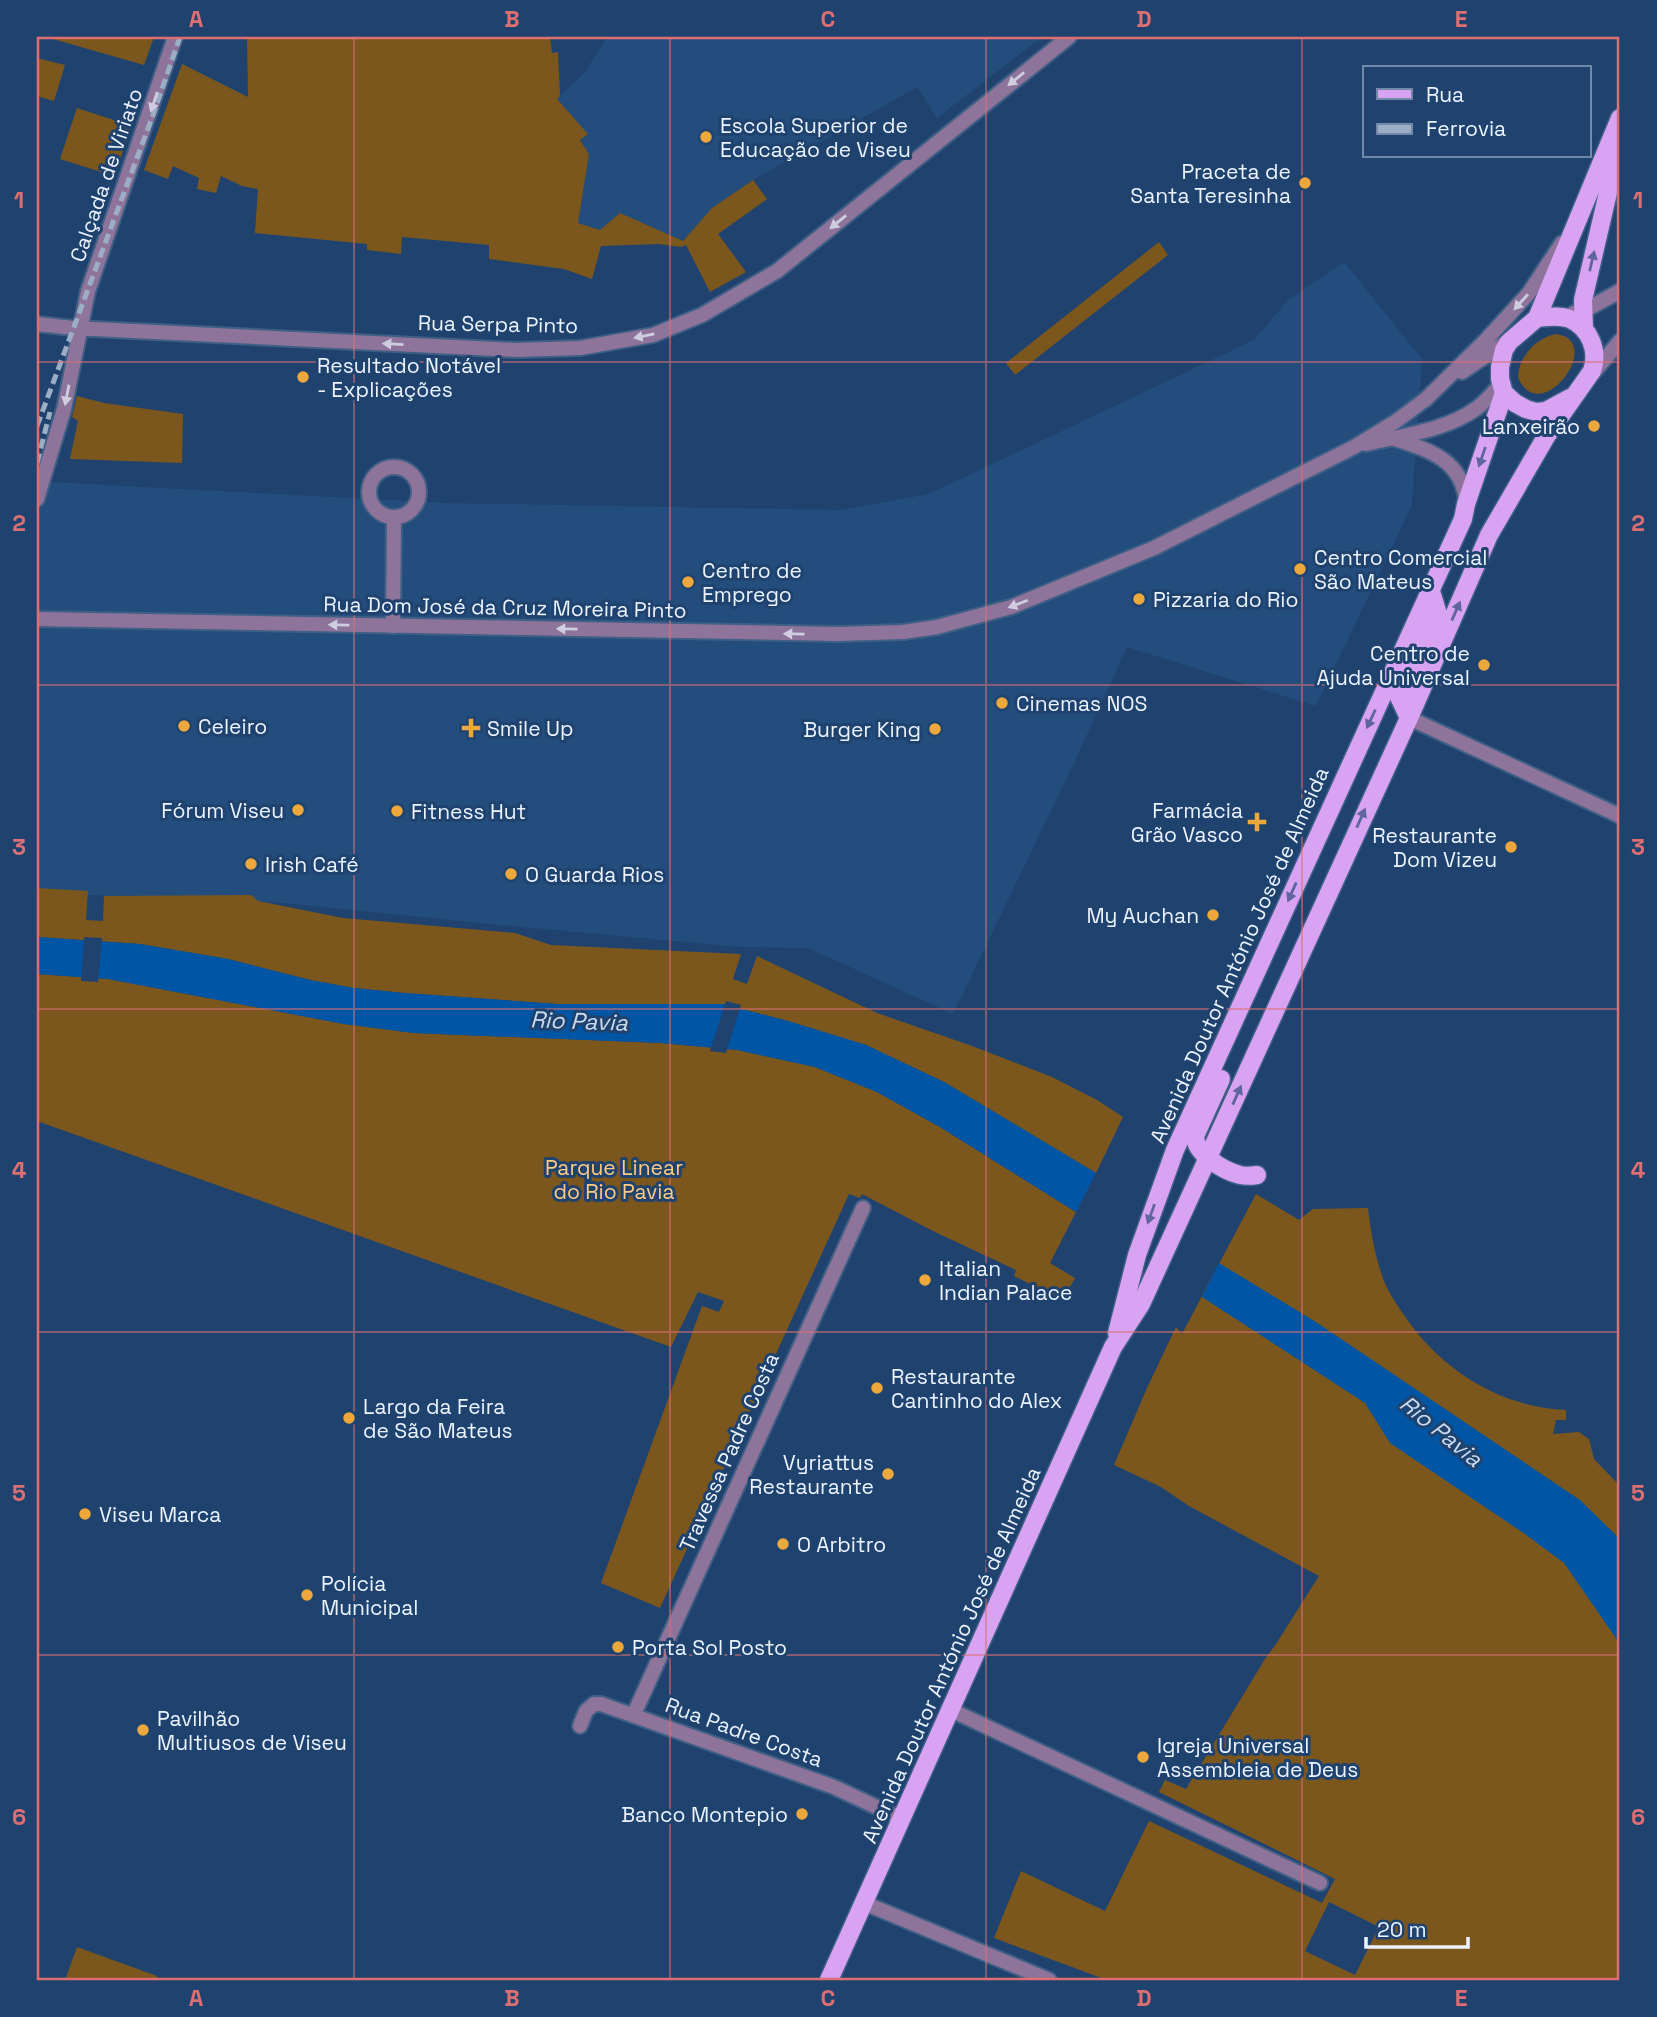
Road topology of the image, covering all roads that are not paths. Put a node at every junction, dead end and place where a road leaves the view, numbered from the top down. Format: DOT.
graph roads {
  1 [pos="175,37"];
  2 [pos="1069,37"];
  3 [pos="1620,118"];
  4 [pos="1620,141"];
  5 [pos="1584,203"];
  6 [pos="1620,291"];
  7 [pos="1545,317"];
  8 [pos="1583,319"];
  9 [pos="37,324"];
  10 [pos="80,328"];
  11 [pos="1513,337"];
  12 [pos="1620,341"];
  13 [pos="1583,385"];
  14 [pos="1503,388"];
  15 [pos="1426,399"];
  16 [pos="1394,438"];
  17 [pos="1354,447"];
  18 [pos="37,499"];
  19 [pos="1466,504"];
  20 [pos="394,517"];
  21 [pos="1431,591"];
  22 [pos="37,619"];
  23 [pos="393,626"];
  24 [pos="1409,718"];
  25 [pos="1620,816"];
  26 [pos="1228,1034"];
  27 [pos="1207,1162"];
  28 [pos="1257,1175"];
  29 [pos="863,1208"];
  30 [pos="1113,1347"];
  31 [pos="951,1710"];
  32 [pos="634,1714"];
  33 [pos="580,1727"];
  34 [pos="902,1819"];
  35 [pos="1320,1883"];
  36 [pos="864,1903"];
  37 [pos="829,1980"];
  38 [pos="1049,1980"];
  1 -- 10 [label="street, Calçada de Viriato, one-way"];
  2 -- 10 [label="street, Rua Serpa Pinto, one-way"];
  3 -- 5 [label="main road, Avenida Doutor António José de Almeida"];
  8 -- 4 [label="main road, Avenida Doutor António José de Almeida, one-way"];
  5 -- 7 [label="main road, Avenida Doutor António José de Almeida"];
  5 -- 15 [label="street, one-way"];
  6 -- 8 [label="street"];
  7 -- 8 [label="main road"];
  7 -- 11 [label="main road, Avenida Doutor António José de Almeida"];
  8 -- 13 [label="main road, Avenida Doutor António José de Almeida"];
  9 -- 10 [label="street, Rua Serpa Pinto"];
  10 -- 18 [label="street, Calçada de Viriato, one-way"];
  11 -- 14 [label="main road, Avenida Doutor António José de Almeida"];
  11 -- 15 [label="street"];
  12 -- 13 [label="street"];
  13 -- 14 [label="main road"];
  24 -- 13 [label="main road, Avenida Doutor António José de Almeida, one-way"];
  14 -- 16 [label="street, Rua Dom José da Cruz Moreira Pinto"];
  14 -- 19 [label="main road, Avenida Doutor António José de Almeida, one-way"];
  15 -- 17 [label="street, Rua Dom José da Cruz Moreira Pinto"];
  16 -- 17 [label="street, Rua Dom José da Cruz Moreira Pinto"];
  16 -- 19 [label="street"];
  17 -- 23 [label="street, Rua Dom José da Cruz Moreira Pinto, one-way"];
  19 -- 21 [label="main road, Avenida Doutor António José de Almeida"];
  20 -- 23 [label="street"];
  21 -- 24 [label="main road, Avenida Doutor António José de Almeida"];
  21 -- 26 [label="main road, Avenida Doutor António José de Almeida, one-way"];
  23 -- 22 [label="street, Rua Dom José da Cruz Moreira Pinto, one-way"];
  24 -- 25 [label="street"];
  27 -- 24 [label="main road, Avenida Doutor António José de Almeida, one-way"];
  26 -- 27 [label="main road"];
  26 -- 30 [label="main road, Avenida Doutor António José de Almeida, one-way"];
  27 -- 28 [label="main road"];
  27 -- 30 [label="main road, Avenida Doutor António José de Almeida"];
  29 -- 32 [label="street, Travessa Padre Costa"];
  30 -- 31 [label="main road, Avenida Doutor António José de Almeida"];
  31 -- 34 [label="main road, Avenida Doutor António José de Almeida"];
  31 -- 35 [label="street"];
  32 -- 33 [label="street, Rua Padre Costa"];
  32 -- 34 [label="street, Rua Padre Costa"];
  34 -- 36 [label="main road, Avenida Doutor António José de Almeida"];
  36 -- 37 [label="main road, Avenida Doutor António José de Almeida"];
  36 -- 38 [label="street"];
}
